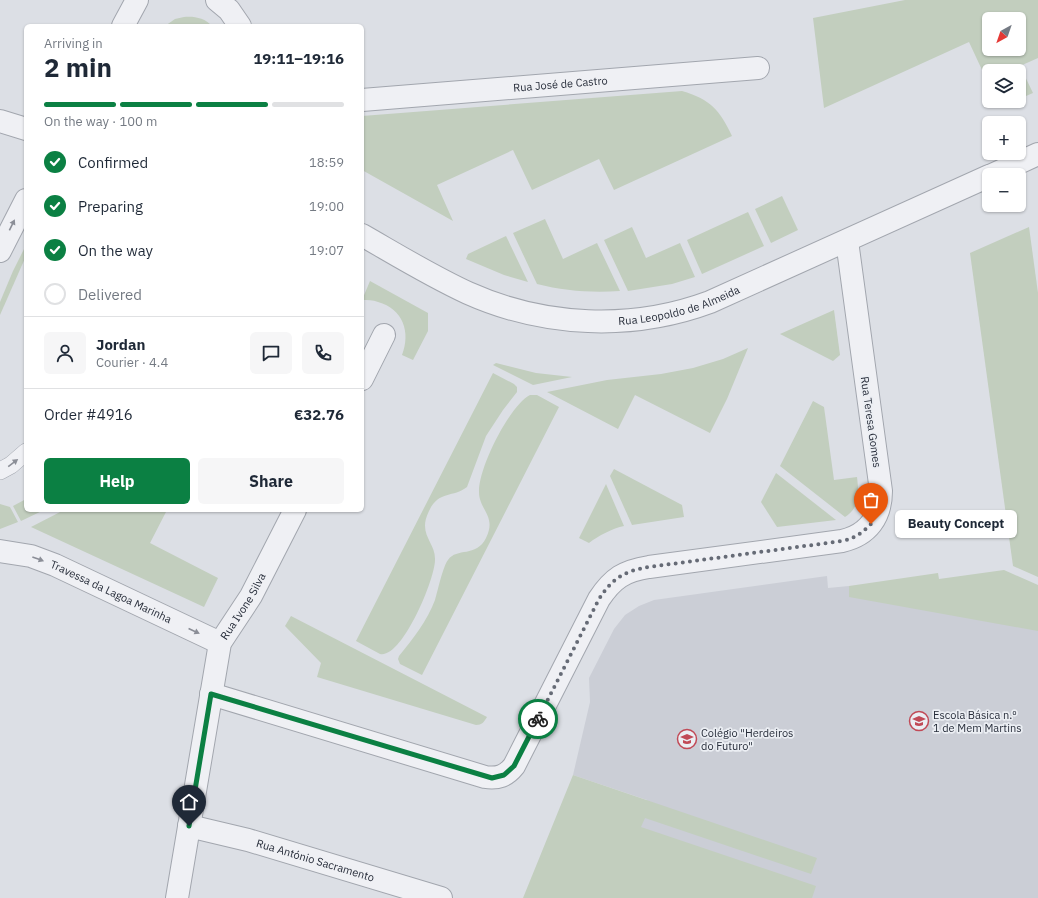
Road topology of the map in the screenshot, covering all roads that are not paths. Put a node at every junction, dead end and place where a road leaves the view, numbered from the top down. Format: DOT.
graph roads {
  1 [pos="138,0"];
  2 [pos="146,0"];
  3 [pos="217,0"];
  4 [pos="235,0"];
  5 [pos="124,24"];
  6 [pos="239,24"];
  7 [pos="240,24"];
  8 [pos="758,68"];
  9 [pos="364,100"];
  10 [pos="0,121"];
  11 [pos="24,127"];
  12 [pos="1038,154"];
  13 [pos="1007,168"];
  14 [pos="982,180"];
  15 [pos="24,204"];
  16 [pos="364,236"];
  17 [pos="847,241"];
  18 [pos="0,250"];
  19 [pos="384,335"];
  20 [pos="364,375"];
  21 [pos="24,454"];
  22 [pos="0,471"];
  23 [pos="294,512"];
  24 [pos="0,551"];
  25 [pos="220,643"];
  26 [pos="211,694"];
  27 [pos="189,826"];
  28 [pos="177,898"];
  29 [pos="441,898"];
  1 -- 5 [label="street"];
  2 -- 5 [label="street"];
  3 -- 6 [label="street"];
  4 -- 7 [label="street"];
  8 -- 9 [label="street, Rua José de Castro"];
  10 -- 11 [label="street"];
  12 -- 13 [label="street, Rua Leopoldo de Almeida"];
  14 -- 17 [label="street, Rua Leopoldo de Almeida"];
  18 -- 15 [label="street, one-way"];
  16 -- 17 [label="street, Rua Leopoldo de Almeida"];
  17 -- 26 [label="street, Rua Teresa Gomes"];
  19 -- 20 [label="street"];
  22 -- 21 [label="lane, one-way"];
  23 -- 25 [label="street, Rua Ivone Silva"];
  24 -- 25 [label="street, Travessa da Lagoa Marinha, one-way"];
  25 -- 26 [label="street, Rua Ivone Silva"];
  26 -- 27 [label="street, Rua Ivone Silva"];
  27 -- 28 [label="street, Rua Ivone Silva"];
  27 -- 29 [label="street, Rua António Sacramento"];
}
